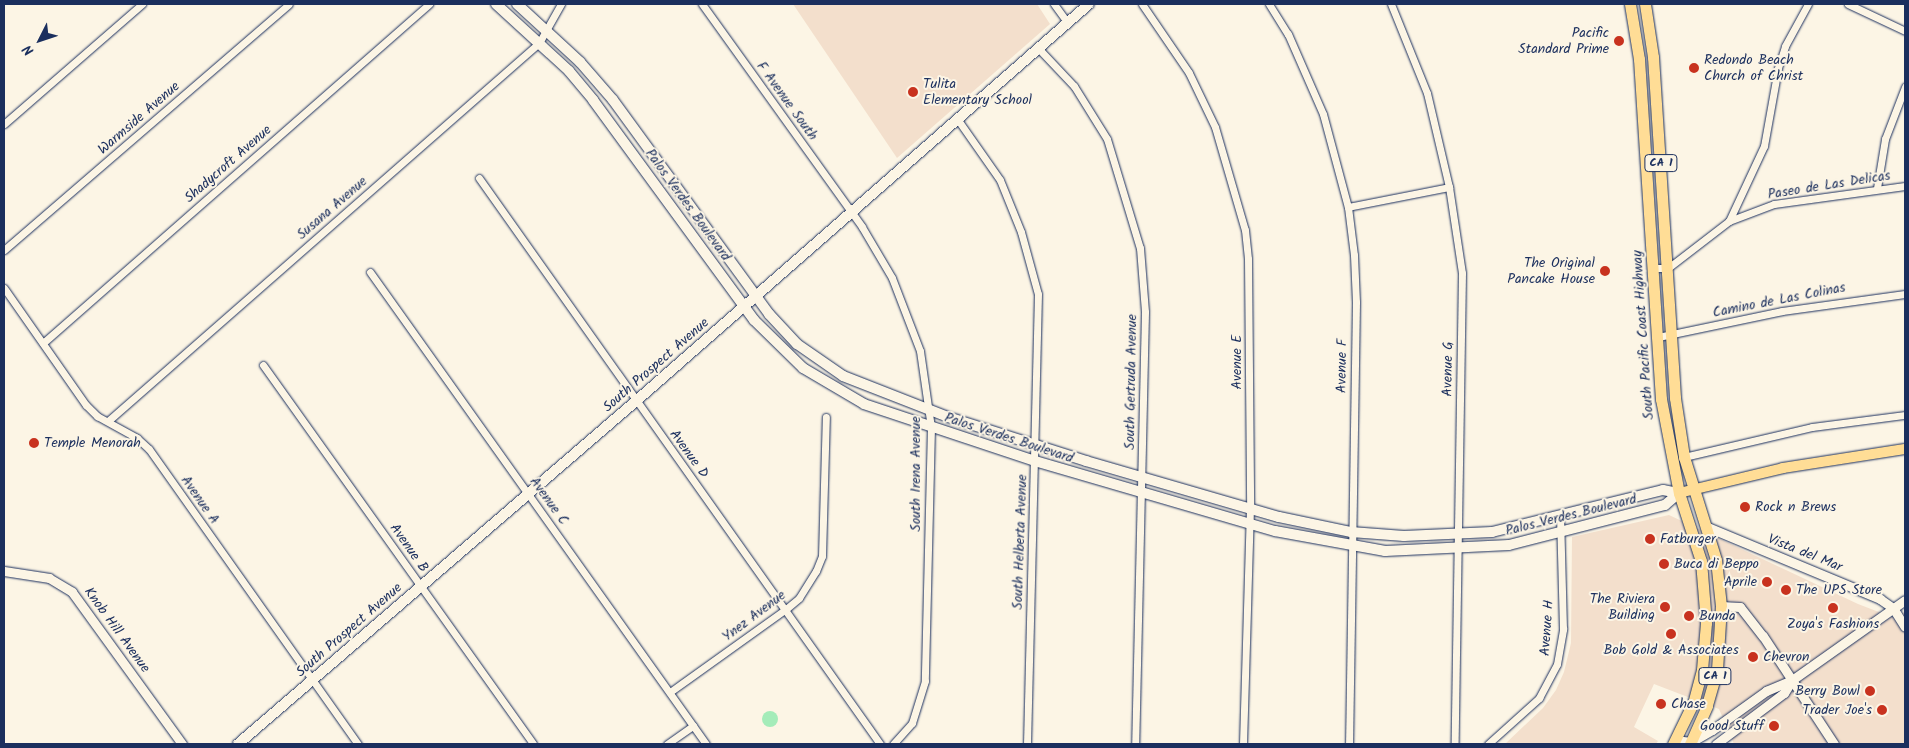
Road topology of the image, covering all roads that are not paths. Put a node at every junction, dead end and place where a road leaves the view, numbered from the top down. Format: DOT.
graph roads {
  1 [pos="142,4"];
  2 [pos="289,4"];
  3 [pos="428,4"];
  4 [pos="496,4"];
  5 [pos="517,4"];
  6 [pos="562,4"];
  7 [pos="702,4"];
  8 [pos="1054,4"];
  9 [pos="1089,4"];
  10 [pos="1142,4"];
  11 [pos="1269,4"];
  12 [pos="1392,4"];
  13 [pos="1630,4"];
  14 [pos="1645,4"];
  15 [pos="1808,4"];
  16 [pos="1848,4"];
  17 [pos="1067,22"];
  18 [pos="1905,31"];
  19 [pos="547,32"];
  20 [pos="539,43"];
  21 [pos="1039,50"];
  22 [pos="1905,86"];
  23 [pos="958,120"];
  24 [pos="4,124"];
  25 [pos="479,178"];
  26 [pos="1905,186"];
  27 [pos="1449,187"];
  28 [pos="1877,188"];
  29 [pos="1348,207"];
  30 [pos="851,213"];
  31 [pos="1729,222"];
  32 [pos="4,250"];
  33 [pos="1653,268"];
  34 [pos="1668,268"];
  35 [pos="370,272"];
  36 [pos="4,288"];
  37 [pos="1905,294"];
  38 [pos="755,297"];
  39 [pos="743,306"];
  40 [pos="1670,334"];
  41 [pos="1658,337"];
  42 [pos="43,343"];
  43 [pos="264,365"];
  44 [pos="636,402"];
  45 [pos="929,410"];
  46 [pos="1905,415"];
  47 [pos="826,417"];
  48 [pos="108,421"];
  49 [pos="932,427"];
  50 [pos="1036,444"];
  51 [pos="1905,449"];
  52 [pos="1684,457"];
  53 [pos="1035,461"];
  54 [pos="1142,476"];
  55 [pos="1693,490"];
  56 [pos="528,493"];
  57 [pos="1679,493"];
  58 [pos="1142,494"];
  59 [pos="1250,508"];
  60 [pos="1560,517"];
  61 [pos="1250,523"];
  62 [pos="1705,526"];
  63 [pos="1351,532"];
  64 [pos="1458,534"];
  65 [pos="1562,534"];
  66 [pos="1351,546"];
  67 [pos="1457,549"];
  68 [pos="4,570"];
  69 [pos="1703,572"];
  70 [pos="421,587"];
  71 [pos="1905,600"];
  72 [pos="1721,606"];
  73 [pos="1893,608"];
  74 [pos="786,609"];
  75 [pos="1905,627"];
  76 [pos="313,679"];
  77 [pos="1792,680"];
  78 [pos="670,692"];
  79 [pos="693,726"];
  80 [pos="1674,742"];
  81 [pos="1690,743"];
  82 [pos="182,744"];
  83 [pos="238,744"];
  84 [pos="358,744"];
  85 [pos="533,744"];
  86 [pos="667,744"];
  87 [pos="706,744"];
  88 [pos="880,744"];
  89 [pos="893,744"];
  90 [pos="1027,744"];
  91 [pos="1135,744"];
  92 [pos="1243,744"];
  93 [pos="1349,744"];
  94 [pos="1455,744"];
  95 [pos="1488,744"];
  96 [pos="1716,744"];
  97 [pos="1834,744"];
  1 -- 24 [label="street"];
  2 -- 32 [label="street, Warmside Avenue"];
  3 -- 42 [label="street, Shadycroft Avenue"];
  4 -- 20 [label="main road, Palos Verdes Boulevard"];
  5 -- 19 [label="main road, Palos Verdes Boulevard"];
  6 -- 19 [label="street, Susana Avenue"];
  7 -- 30 [label="street, F Avenue South"];
  8 -- 17 [label="street"];
  9 -- 17 [label="main road, South Prospect Avenue"];
  10 -- 59 [label="street, Avenue E"];
  11 -- 29 [label="street, Avenue F"];
  12 -- 27 [label="street, Avenue G"];
  13 -- 33 [label="highway, South Pacific Coast Highway / CA 1"];
  14 -- 34 [label="highway, South Pacific Coast Highway / CA 1"];
  15 -- 31 [label="street"];
  16 -- 18 [label="street"];
  17 -- 21 [label="main road, South Prospect Avenue"];
  19 -- 20 [label="street, Susana Avenue"];
  19 -- 38 [label="main road, Palos Verdes Boulevard"];
  20 -- 39 [label="main road, Palos Verdes Boulevard"];
  20 -- 48 [label="street, Susana Avenue"];
  21 -- 23 [label="main road, South Prospect Avenue"];
  21 -- 54 [label="street, South Gertruda Avenue"];
  22 -- 28 [label="street"];
  23 -- 30 [label="main road, South Prospect Avenue"];
  23 -- 50 [label="street, South Helberta Avenue"];
  25 -- 44 [label="street, Avenue D"];
  26 -- 28 [label="street, Paseo de Las Delicas"];
  27 -- 29 [label="street"];
  27 -- 64 [label="street, Avenue G"];
  28 -- 31 [label="street, Paseo de Las Delicas"];
  29 -- 63 [label="street, Avenue F"];
  30 -- 38 [label="main road, South Prospect Avenue"];
  30 -- 45 [label="street, South Irena Avenue"];
  31 -- 34 [label="street"];
  33 -- 34 [label="street"];
  33 -- 41 [label="highway, South Pacific Coast Highway / CA 1"];
  34 -- 40 [label="highway, South Pacific Coast Highway / CA 1"];
  35 -- 56 [label="street, Avenue C"];
  36 -- 42 [label="street, Avenue A"];
  37 -- 40 [label="street, Camino de Las Colinas"];
  38 -- 39 [label="main road, South Prospect Avenue"];
  38 -- 45 [label="main road, Palos Verdes Boulevard"];
  39 -- 44 [label="main road, South Prospect Avenue"];
  39 -- 49 [label="main road, Palos Verdes Boulevard"];
  40 -- 41 [label="street, Camino de Las Colinas"];
  40 -- 52 [label="highway, South Pacific Coast Highway / CA 1"];
  41 -- 57 [label="highway, South Pacific Coast Highway / CA 1"];
  42 -- 48 [label="street, Avenue A"];
  43 -- 70 [label="street, Avenue B"];
  44 -- 56 [label="main road, South Prospect Avenue"];
  44 -- 74 [label="street, Avenue D"];
  45 -- 49 [label="street, South Irena Avenue"];
  45 -- 50 [label="main road, Palos Verdes Boulevard"];
  46 -- 52 [label="street"];
  47 -- 74 [label="street, Ynez Avenue"];
  48 -- 76 [label="street, Avenue A"];
  49 -- 53 [label="main road, Palos Verdes Boulevard"];
  49 -- 89 [label="street, South Irena Avenue"];
  50 -- 53 [label="street, South Helberta Avenue"];
  50 -- 54 [label="main road, Palos Verdes Boulevard"];
  51 -- 55 [label="main road, Palos Verdes Boulevard"];
  52 -- 55 [label="highway, South Pacific Coast Highway / CA 1"];
  53 -- 58 [label="main road, Palos Verdes Boulevard"];
  53 -- 90 [label="street, South Helberta Avenue"];
  54 -- 58 [label="street, South Gertruda Avenue"];
  54 -- 59 [label="main road, Palos Verdes Boulevard"];
  55 -- 57 [label="main road, Palos Verdes Boulevard"];
  55 -- 62 [label="highway, South Pacific Coast Highway / CA 1"];
  56 -- 70 [label="main road, South Prospect Avenue"];
  56 -- 78 [label="street, Avenue C"];
  57 -- 60 [label="main road, Palos Verdes Boulevard"];
  57 -- 65 [label="main road, Palos Verdes Boulevard"];
  57 -- 69 [label="highway, South Pacific Coast Highway / CA 1"];
  58 -- 61 [label="main road, Palos Verdes Boulevard"];
  58 -- 91 [label="street, South Gertruda Avenue"];
  59 -- 61 [label="street, Avenue E"];
  59 -- 63 [label="main road, Palos Verdes Boulevard"];
  60 -- 64 [label="main road, Palos Verdes Boulevard"];
  60 -- 65 [label="street, Avenue H"];
  61 -- 66 [label="main road, Palos Verdes Boulevard"];
  61 -- 92 [label="street, Avenue E"];
  62 -- 72 [label="highway, South Pacific Coast Highway / CA 1"];
  62 -- 73 [label="street, Vista del Mar"];
  63 -- 64 [label="main road, Palos Verdes Boulevard"];
  63 -- 66 [label="street, Avenue F"];
  64 -- 67 [label="street, Avenue G"];
  65 -- 67 [label="main road, Palos Verdes Boulevard"];
  65 -- 95 [label="street, Avenue H"];
  66 -- 67 [label="main road, Palos Verdes Boulevard"];
  66 -- 93 [label="street, Avenue F"];
  67 -- 94 [label="street, Avenue G"];
  68 -- 82 [label="street, Knob Hill Avenue"];
  69 -- 72 [label="highway"];
  69 -- 80 [label="highway, South Pacific Coast Highway / CA 1"];
  70 -- 76 [label="main road, South Prospect Avenue"];
  70 -- 85 [label="street, Avenue B"];
  71 -- 73 [label="street"];
  72 -- 77 [label="street"];
  72 -- 81 [label="highway, South Pacific Coast Highway / CA 1"];
  73 -- 75 [label="street"];
  73 -- 77 [label="street"];
  74 -- 78 [label="street, Ynez Avenue"];
  74 -- 88 [label="street, Avenue D"];
  76 -- 83 [label="main road, South Prospect Avenue"];
  76 -- 84 [label="street, Avenue A"];
  77 -- 81 [label="street"];
  77 -- 96 [label="street"];
  77 -- 97 [label="street"];
  78 -- 79 [label="street, Avenue C"];
  79 -- 86 [label="street"];
  79 -- 87 [label="street, Avenue C"];
  80 -- 81 [label="street"];
}
